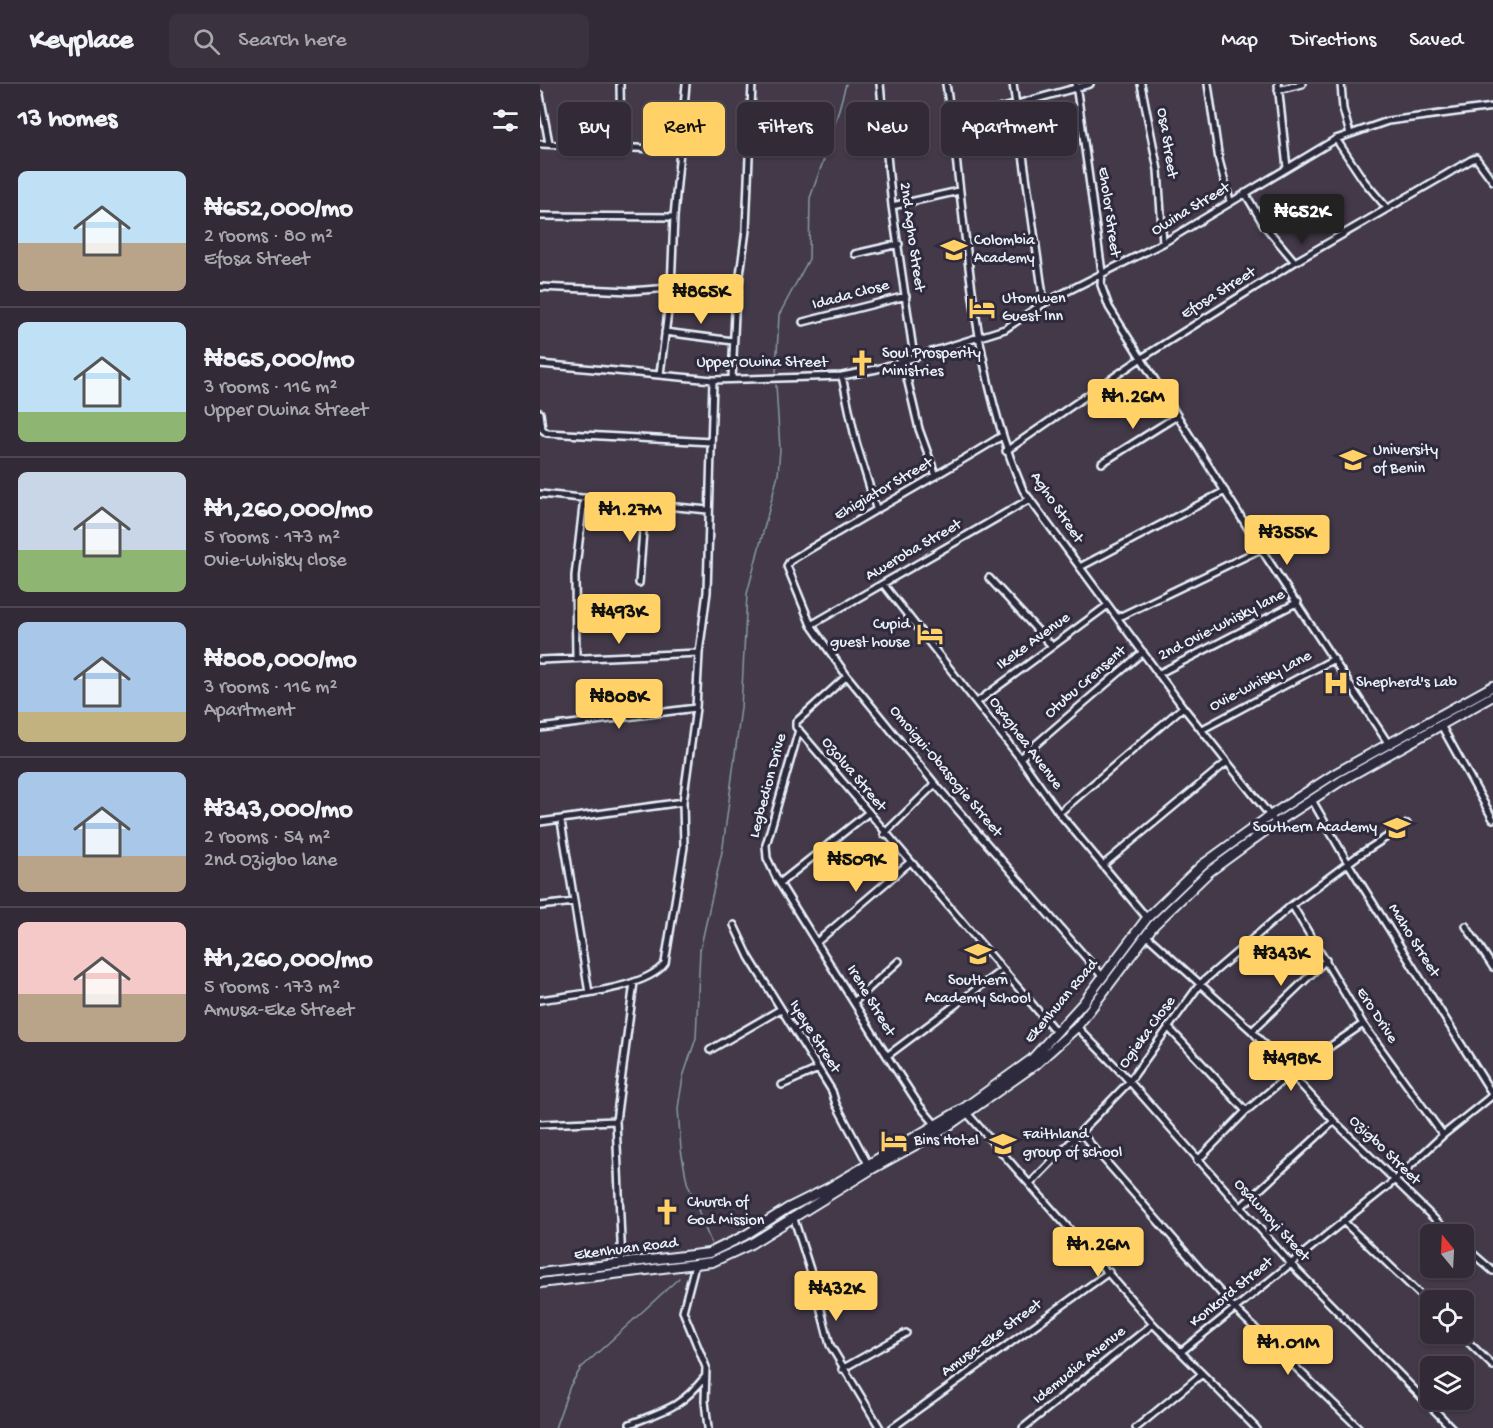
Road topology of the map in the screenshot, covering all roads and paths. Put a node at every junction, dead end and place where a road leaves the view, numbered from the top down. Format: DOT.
graph roads {
  1 [pos="620,84"];
  2 [pos="686,84"];
  3 [pos="752,84"];
  4 [pos="880,84"];
  5 [pos="946,84"];
  6 [pos="1012,84"];
  7 [pos="1090,84"];
  8 [pos="1141,84"];
  9 [pos="1208,84"];
  10 [pos="1302,84"];
  11 [pos="1341,84"];
  12 [pos="1077,87"];
  13 [pos="1278,87"];
  14 [pos="540,95"];
  15 [pos="620,102"];
  16 [pos="685,102"];
  17 [pos="751,102"];
  18 [pos="949,102"];
  19 [pos="1015,102"];
  20 [pos="1025,102"];
  21 [pos="1493,107"];
  22 [pos="1350,134"];
  23 [pos="1336,140"];
  24 [pos="549,143"];
  25 [pos="558,143"];
  26 [pos="540,144"];
  27 [pos="680,156"];
  28 [pos="749,156"];
  29 [pos="955,156"];
  30 [pos="1022,156"];
  31 [pos="1287,168"];
  32 [pos="1493,181"];
  33 [pos="958,191"];
  34 [pos="1245,193"];
  35 [pos="1230,201"];
  36 [pos="892,207"];
  37 [pos="1387,208"];
  38 [pos="540,216"];
  39 [pos="674,218"];
  40 [pos="1163,243"];
  41 [pos="899,244"];
  42 [pos="855,254"];
  43 [pos="1294,262"];
  44 [pos="1102,272"];
  45 [pos="540,287"];
  46 [pos="671,288"];
  47 [pos="906,296"];
  48 [pos="1044,303"];
  49 [pos="803,322"];
  50 [pos="665,332"];
  51 [pos="979,339"];
  52 [pos="733,342"];
  53 [pos="914,357"];
  54 [pos="1140,359"];
  55 [pos="903,361"];
  56 [pos="540,364"];
  57 [pos="660,374"];
  58 [pos="842,376"];
  59 [pos="732,379"];
  60 [pos="713,380"];
  61 [pos="540,413"];
  62 [pos="1177,416"];
  63 [pos="1002,436"];
  64 [pos="711,442"];
  65 [pos="1006,451"];
  66 [pos="1102,463"];
  67 [pos="936,476"];
  68 [pos="1225,491"];
  69 [pos="540,494"];
  70 [pos="585,498"];
  71 [pos="1030,499"];
  72 [pos="645,504"];
  73 [pos="876,508"];
  74 [pos="708,510"];
  75 [pos="1261,549"];
  76 [pos="1080,567"];
  77 [pos="789,572"];
  78 [pos="989,578"];
  79 [pos="639,583"];
  80 [pos="884,585"];
  81 [pos="1298,602"];
  82 [pos="1108,605"];
  83 [pos="1119,617"];
  84 [pos="811,625"];
  85 [pos="1051,645"];
  86 [pos="1143,652"];
  87 [pos="699,653"];
  88 [pos="576,658"];
  89 [pos="1334,659"];
  90 [pos="540,660"];
  91 [pos="1158,674"];
  92 [pos="847,676"];
  93 [pos="1493,686"];
  94 [pos="1493,696"];
  95 [pos="976,702"];
  96 [pos="1183,707"];
  97 [pos="696,708"];
  98 [pos="1442,727"];
  99 [pos="540,728"];
  100 [pos="799,730"];
  101 [pos="1201,730"];
  102 [pos="1388,743"];
  103 [pos="1020,758"];
  104 [pos="1227,762"];
  105 [pos="935,784"];
  106 [pos="1312,800"];
  107 [pos="682,802"];
  108 [pos="868,813"];
  109 [pos="1059,813"];
  110 [pos="1271,814"];
  111 [pos="1493,819"];
  112 [pos="561,821"];
  113 [pos="540,822"];
  114 [pos="1276,823"];
  115 [pos="1407,824"];
  116 [pos="884,834"];
  117 [pos="909,863"];
  118 [pos="1348,863"];
  119 [pos="1103,865"];
  120 [pos="780,883"];
  121 [pos="574,902"];
  122 [pos="1292,905"];
  123 [pos="540,906"];
  124 [pos="1147,918"];
  125 [pos="734,925"];
  126 [pos="1466,926"];
  127 [pos="1146,934"];
  128 [pos="818,941"];
  129 [pos="1326,960"];
  130 [pos="899,961"];
  131 [pos="1493,968"];
  132 [pos="1002,970"];
  133 [pos="1102,976"];
  134 [pos="634,982"];
  135 [pos="1200,984"];
  136 [pos="589,993"];
  137 [pos="540,1000"];
  138 [pos="855,1001"];
  139 [pos="781,1009"];
  140 [pos="1363,1024"];
  141 [pos="1077,1027"];
  142 [pos="1168,1027"];
  143 [pos="1252,1031"];
  144 [pos="1056,1032"];
  145 [pos="710,1050"];
  146 [pos="887,1056"];
  147 [pos="818,1069"];
  148 [pos="1290,1074"];
  149 [pos="1129,1082"];
  150 [pos="782,1085"];
  151 [pos="1493,1095"];
  152 [pos="966,1111"];
  153 [pos="1246,1111"];
  154 [pos="616,1121"];
  155 [pos="1334,1121"];
  156 [pos="540,1124"];
  157 [pos="938,1128"];
  158 [pos="1081,1133"];
  159 [pos="1443,1135"];
  160 [pos="1197,1161"];
  161 [pos="868,1164"];
  162 [pos="1395,1180"];
  163 [pos="1031,1183"];
  164 [pos="1241,1207"];
  165 [pos="793,1216"];
  166 [pos="1343,1221"];
  167 [pos="1440,1224"];
  168 [pos="1474,1255"];
  169 [pos="1290,1263"];
  170 [pos="622,1265"];
  171 [pos="695,1265"];
  172 [pos="1493,1271"];
  173 [pos="1109,1272"];
  174 [pos="540,1273"];
  175 [pos="540,1283"];
  176 [pos="1420,1294"];
  177 [pos="1234,1308"];
  178 [pos="1153,1324"];
  179 [pos="906,1333"];
  180 [pos="1470,1344"];
  181 [pos="1182,1351"];
  182 [pos="1493,1366"];
  183 [pos="842,1369"];
  184 [pos="1202,1374"];
  185 [pos="706,1375"];
  186 [pos="630,1424"];
  187 [pos="1252,1427"];
  188 [pos="708,1428"];
  189 [pos="880,1428"];
  190 [pos="892,1428"];
  191 [pos="1023,1428"];
  192 [pos="1136,1428"];
  193 [pos="1359,1428"];
  194 [pos="1452,1428"];
  1 -- 15 [label="street"];
  2 -- 16 [label="street"];
  3 -- 17 [label="street"];
  4 -- 36 [label="street, 2nd Agho Street"];
  5 -- 18 [label="street, Agho Street"];
  6 -- 19 [label="street"];
  7 -- 12 [label="street"];
  8 -- 40 [label="street, Osa Street"];
  9 -- 35 [label="street"];
  10 -- 13 [label="street"];
  11 -- 22 [label="street"];
  12 -- 20 [label="street"];
  12 -- 44 [label="street, Eholor Street"];
  13 -- 31 [label="street"];
  14 -- 24 [label="street"];
  21 -- 22 [label="street, Owina Street"];
  22 -- 23 [label="street, Owina Street"];
  23 -- 31 [label="street, Owina Street"];
  23 -- 37 [label="street"];
  24 -- 25 [label="street"];
  24 -- 26 [label="street"];
  27 -- 39 [label="street"];
  28 -- 52 [label="street"];
  29 -- 33 [label="street, Agho Street"];
  30 -- 48 [label="street"];
  31 -- 34 [label="street, Owina Street"];
  32 -- 37 [label="street, Efosa Street"];
  33 -- 36 [label="street"];
  33 -- 51 [label="street, Agho Street"];
  34 -- 35 [label="street, Owina Street"];
  34 -- 43 [label="street"];
  35 -- 40 [label="street, Owina Street"];
  36 -- 41 [label="street, 2nd Agho Street"];
  37 -- 43 [label="street, Efosa Street"];
  38 -- 39 [label="street"];
  39 -- 46 [label="street"];
  40 -- 44 [label="street, Owina Street"];
  41 -- 42 [label="street"];
  41 -- 47 [label="street, 2nd Agho Street"];
  43 -- 54 [label="street, Efosa Street"];
  44 -- 48 [label="street, Owina Street"];
  44 -- 54 [label="street, Eholor Street"];
  45 -- 46 [label="street"];
  46 -- 50 [label="street"];
  47 -- 49 [label="street, Idada Close"];
  47 -- 53 [label="street, 2nd Agho Street"];
  48 -- 51 [label="street, Owina Street"];
  50 -- 52 [label="street"];
  50 -- 57 [label="street"];
  51 -- 53 [label="street, Upper Owina Street"];
  51 -- 63 [label="street, Agho Street"];
  52 -- 59 [label="street"];
  53 -- 55 [label="street, Upper Owina Street"];
  54 -- 62 [label="street, Eholor Street"];
  54 -- 65 [label="street, Efosa Street"];
  55 -- 58 [label="street, Upper Owina Street"];
  55 -- 67 [label="street"];
  56 -- 57 [label="street, Upper Owina Street"];
  57 -- 60 [label="street, Upper Owina Street"];
  58 -- 59 [label="street, Upper Owina Street"];
  58 -- 73 [label="street"];
  59 -- 60 [label="street, Upper Owina Street"];
  60 -- 64 [label="street"];
  61 -- 64 [label="street"];
  62 -- 66 [label="street"];
  62 -- 68 [label="street, Eholor Street"];
  63 -- 65 [label="street, Agho Street"];
  63 -- 67 [label="street, Ehigiator Street"];
  64 -- 74 [label="street"];
  65 -- 71 [label="street, Agho Street"];
  67 -- 73 [label="street, Ehigiator Street"];
  68 -- 75 [label="street, Eholor Street"];
  68 -- 76 [label="street"];
  69 -- 70 [label="street"];
  70 -- 72 [label="street"];
  70 -- 88 [label="street"];
  71 -- 76 [label="street, Agho Street"];
  71 -- 80 [label="street, Aweroba Street"];
  72 -- 74 [label="street"];
  72 -- 79 [label="street"];
  73 -- 77 [label="street, Ehigiator Street"];
  74 -- 87 [label="street"];
  75 -- 81 [label="street, Eholor Street"];
  75 -- 83 [label="street"];
  76 -- 82 [label="street, Agho Street"];
  77 -- 84 [label="street, Omoigui-Obasogie Street"];
  78 -- 85 [label="street"];
  80 -- 84 [label="street, Aweroba Street"];
  80 -- 95 [label="street, Osaghea Avenue"];
  81 -- 89 [label="street, Eholor Street"];
  81 -- 91 [label="street, 2nd Ovie-whisky lane"];
  82 -- 83 [label="street, Agho Street"];
  82 -- 85 [label="street, Ikeke Avenue"];
  83 -- 86 [label="street, Agho Street"];
  84 -- 92 [label="street, Omoigui-Obasogie Street"];
  85 -- 95 [label="street, Ikeke Avenue"];
  86 -- 91 [label="street, Agho Street"];
  86 -- 103 [label="street, Otubu Crensent"];
  87 -- 88 [label="street"];
  87 -- 97 [label="street"];
  88 -- 90 [label="street"];
  89 -- 101 [label="street, Ovie-whisky Lane"];
  89 -- 102 [label="street, Eholor Street"];
  91 -- 96 [label="street, Agho Street"];
  92 -- 100 [label="street, Ozolua Street"];
  92 -- 105 [label="street, Omoigui-Obasogie Street"];
  93 -- 102 [label="main road, Ekenhuan Road"];
  94 -- 98 [label="main road, Ekenhuan Road"];
  95 -- 103 [label="street, Osaghea Avenue"];
  96 -- 101 [label="street, Agho Street"];
  96 -- 109 [label="street"];
  97 -- 99 [label="street"];
  97 -- 107 [label="street"];
  98 -- 106 [label="main road, Ekenhuan Road"];
  98 -- 111 [label="street"];
  100 -- 108 [label="street, Ozolua Street"];
  100 -- 120 [label="street, Legbedion Drive"];
  101 -- 104 [label="street, Agho Street"];
  102 -- 110 [label="main road, Ekenhuan Road"];
  103 -- 109 [label="street, Osaghea Avenue"];
  104 -- 110 [label="street, Agho Street"];
  104 -- 119 [label="street"];
  105 -- 116 [label="street"];
  105 -- 133 [label="street, Omoigui-Obasogie Street"];
  106 -- 114 [label="main road, Ekenhuan Road"];
  106 -- 118 [label="street, Maho Street"];
  107 -- 112 [label="street"];
  107 -- 134 [label="street"];
  108 -- 116 [label="street, Ozolua Street"];
  108 -- 120 [label="street"];
  109 -- 119 [label="street, Osaghea Avenue"];
  110 -- 114 [label="street, Agho Street"];
  110 -- 124 [label="main road, Ekenhuan Road"];
  112 -- 113 [label="street"];
  112 -- 121 [label="street"];
  114 -- 127 [label="main road, Ekenhuan Road"];
  115 -- 118 [label="street"];
  116 -- 117 [label="street, Ozolua Street"];
  117 -- 128 [label="street"];
  117 -- 132 [label="street, Ozolua Street"];
  118 -- 122 [label="street"];
  118 -- 151 [label="street, Maho Street"];
  119 -- 124 [label="street, Osaghea Avenue"];
  120 -- 128 [label="street, Irene Street"];
  121 -- 123 [label="street"];
  121 -- 136 [label="street"];
  122 -- 129 [label="street, Ero Drive"];
  122 -- 135 [label="street, Ogieka Close"];
  124 -- 133 [label="main road, Ekenhuan Road"];
  125 -- 139 [label="street, Iyeye Street"];
  126 -- 131 [label="street"];
  127 -- 135 [label="street, Ozigbo Street"];
  127 -- 141 [label="main road, Ekenhuan Road"];
  128 -- 138 [label="street, Irene Street"];
  129 -- 140 [label="street, Ero Drive"];
  129 -- 143 [label="street"];
  130 -- 138 [label="street"];
  132 -- 144 [label="street, Ozolua Street"];
  132 -- 146 [label="street"];
  133 -- 144 [label="main road, Ekenhuan Road"];
  134 -- 136 [label="street"];
  134 -- 154 [label="street"];
  135 -- 142 [label="street, Ogieka Close"];
  135 -- 143 [label="street, Ozigbo Street"];
  136 -- 137 [label="street"];
  138 -- 146 [label="street, Irene Street"];
  139 -- 145 [label="street"];
  139 -- 147 [label="street, Iyeye Street"];
  140 -- 148 [label="street"];
  140 -- 159 [label="street, Ero Drive"];
  141 -- 149 [label="street, Osawnoyi Steet"];
  141 -- 152 [label="main road, Ekenhuan Road"];
  142 -- 149 [label="street, Ogieka Close"];
  142 -- 153 [label="street"];
  143 -- 148 [label="street, Ozigbo Street"];
  144 -- 152 [label="main road, Ekenhuan Road"];
  146 -- 157 [label="street, Irene Street"];
  147 -- 150 [label="street"];
  147 -- 161 [label="street, Iyeye Street"];
  148 -- 153 [label="street"];
  148 -- 155 [label="street, Ozigbo Street"];
  149 -- 158 [label="street, Ogieka Close"];
  149 -- 160 [label="street, Osawnoyi Steet"];
  151 -- 159 [label="street, Konkord Street"];
  152 -- 157 [label="main road, Ekenhuan Road"];
  152 -- 163 [label="street"];
  153 -- 160 [label="street"];
  154 -- 156 [label="street"];
  154 -- 170 [label="street"];
  155 -- 162 [label="street, Ozigbo Street"];
  155 -- 164 [label="street"];
  157 -- 161 [label="main road, Ekenhuan Road"];
  157 -- 165 [label="main road, Ekenhuan Road"];
  158 -- 163 [label="street, Ogieka Close"];
  158 -- 177 [label="street"];
  159 -- 162 [label="street, Konkord Street"];
  160 -- 164 [label="street, Osawnoyi Steet"];
  161 -- 170 [label="main road, Ekenhuan Road"];
  162 -- 166 [label="street, Konkord Street"];
  162 -- 167 [label="street, Ozigbo Street"];
  163 -- 173 [label="street"];
  164 -- 169 [label="street, Osawnoyi Steet"];
  165 -- 171 [label="main road, Ekenhuan Road"];
  165 -- 183 [label="street"];
  166 -- 169 [label="street, Konkord Street"];
  166 -- 176 [label="street"];
  168 -- 172 [label="street"];
  169 -- 177 [label="street, Konkord Street"];
  169 -- 194 [label="street, Osawnoyi Steet"];
  170 -- 174 [label="main road, Ekenhuan Road"];
  171 -- 175 [label="main road, Ekenhuan Road"];
  171 -- 185 [label="street"];
  173 -- 178 [label="street"];
  173 -- 190 [label="street, Amusa-Eke Street"];
  177 -- 181 [label="street, Konkord Street"];
  177 -- 193 [label="street"];
  178 -- 181 [label="street"];
  178 -- 191 [label="street, Idemudia Avenue"];
  179 -- 183 [label="street"];
  180 -- 182 [label="street"];
  181 -- 184 [label="street"];
  183 -- 189 [label="street"];
  184 -- 187 [label="street"];
  184 -- 192 [label="street"];
  185 -- 186 [label="street"];
  185 -- 188 [label="street"];
}
